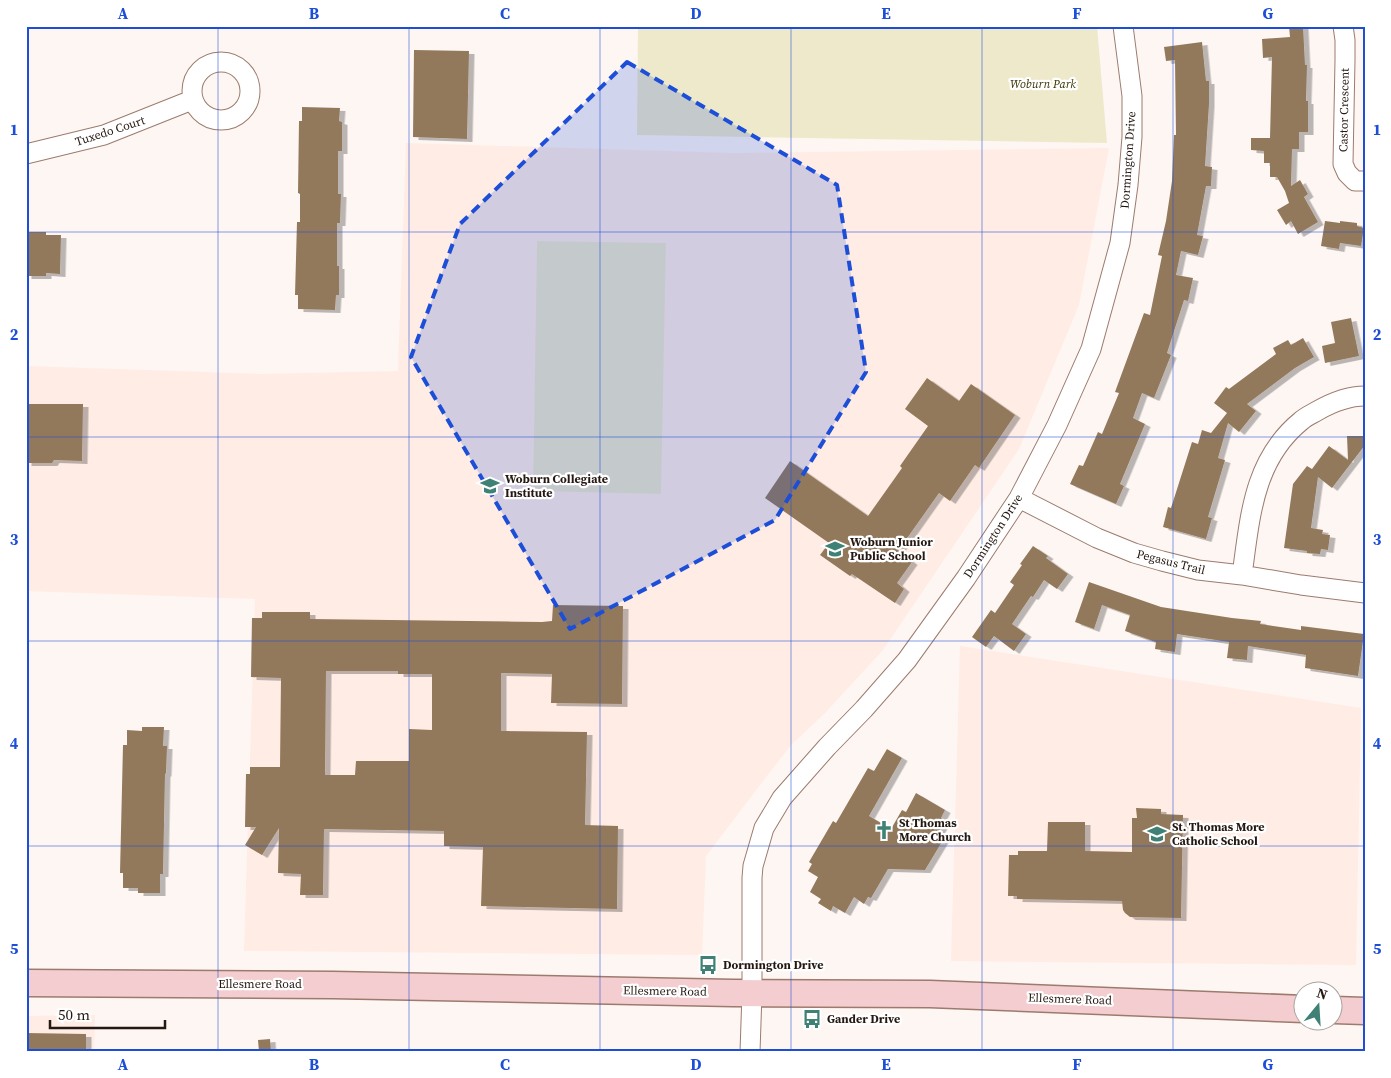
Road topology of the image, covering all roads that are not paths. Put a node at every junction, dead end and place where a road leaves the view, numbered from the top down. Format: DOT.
graph roads {
  1 [pos="1123,26"];
  2 [pos="1342,26"];
  3 [pos="192,100"];
  4 [pos="26,154"];
  5 [pos="1365,181"];
  6 [pos="1365,396"];
  7 [pos="1018,498"];
  8 [pos="1242,575"];
  9 [pos="1365,593"];
  10 [pos="26,983"];
  11 [pos="752,993"];
  12 [pos="1294,1009"];
  13 [pos="1344,1010"];
  14 [pos="1365,1011"];
  15 [pos="750,1052"];
  1 -- 7 [label="street, Dormington Drive"];
  2 -- 5 [label="street, Castor Crescent"];
  3 -- 4 [label="street, Tuxedo Court"];
  6 -- 8 [label="street"];
  7 -- 8 [label="street, Pegasus Trail"];
  7 -- 11 [label="street, Dormington Drive"];
  8 -- 9 [label="street, Pegasus Trail"];
  10 -- 11 [label="main road, Ellesmere Road"];
  11 -- 12 [label="main road, Ellesmere Road"];
  11 -- 15 [label="street"];
  13 -- 14 [label="main road"];
}
